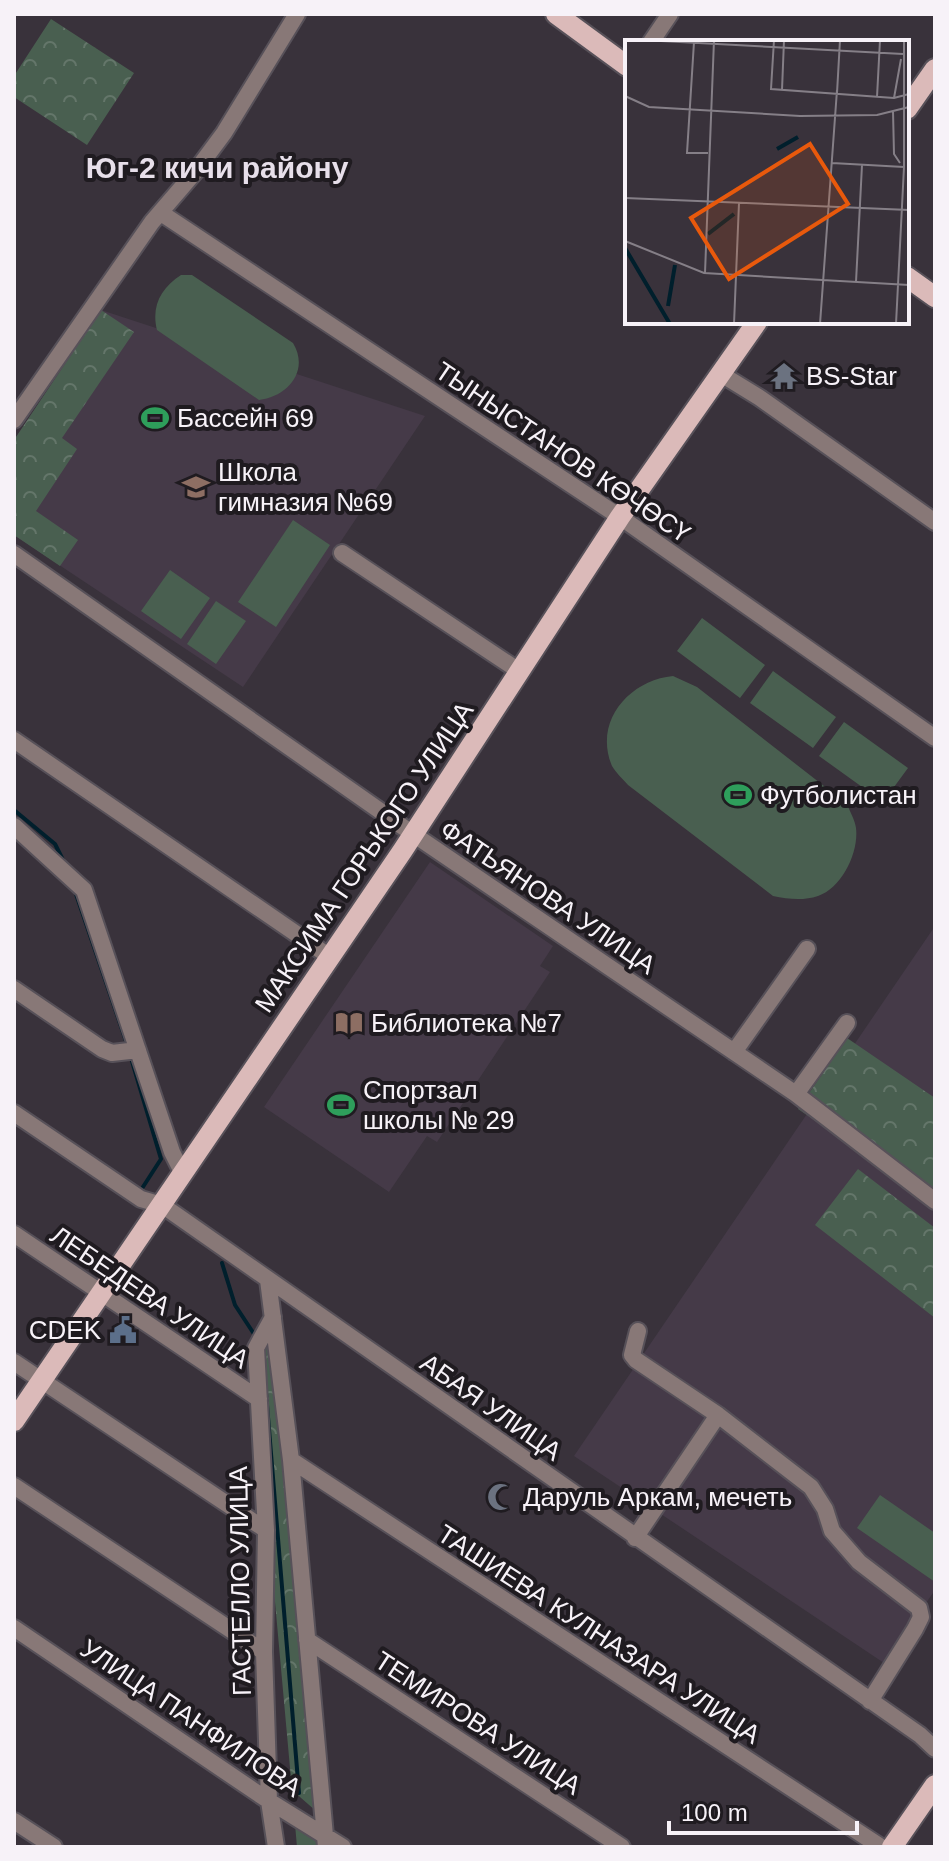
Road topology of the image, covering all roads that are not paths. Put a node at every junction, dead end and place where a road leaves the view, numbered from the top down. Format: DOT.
graph roads {
  1 [pos="297,14"];
  2 [pos="556,14"];
  3 [pos="670,14"];
  4 [pos="652,40"];
  5 [pos="625,65"];
  6 [pos="935,69"];
  7 [pos="909,106"];
  8 [pos="161,213"];
  9 [pos="909,278"];
  10 [pos="935,297"];
  11 [pos="756,324"];
  12 [pos="721,374"];
  13 [pos="14,420"];
  14 [pos="620,517"];
  15 [pos="935,522"];
  16 [pos="342,553"];
  17 [pos="14,554"];
  18 [pos="519,671"];
  19 [pos="935,738"];
  20 [pos="14,740"];
  21 [pos="14,826"];
  22 [pos="413,834"];
  23 [pos="807,949"];
  24 [pos="330,957"];
  25 [pos="14,989"];
  26 [pos="847,1023"];
  27 [pos="138,1050"];
  28 [pos="734,1052"];
  29 [pos="796,1094"];
  30 [pos="14,1113"];
  31 [pos="183,1174"];
  32 [pos="935,1201"];
  33 [pos="162,1205"];
  34 [pos="14,1234"];
  35 [pos="268,1280"];
  36 [pos="101,1293"];
  37 [pos="273,1317"];
  38 [pos="638,1331"];
  39 [pos="14,1362"];
  40 [pos="41,1381"];
  41 [pos="259,1399"];
  42 [pos="718,1415"];
  43 [pos="14,1421"];
  44 [pos="291,1460"];
  45 [pos="14,1486"];
  46 [pos="266,1530"];
  47 [pos="635,1538"];
  48 [pos="14,1628"];
  49 [pos="307,1640"];
  50 [pos="264,1652"];
  51 [pos="870,1701"];
  52 [pos="935,1749"];
  53 [pos="935,1785"];
  54 [pos="269,1801"];
  55 [pos="14,1821"];
  56 [pos="326,1841"];
  57 [pos="54,1847"];
  58 [pos="276,1847"];
  59 [pos="343,1847"];
  60 [pos="622,1847"];
  61 [pos="881,1847"];
  62 [pos="892,1847"];
  1 -- 8 [label="street"];
  2 -- 5 [label="main road"];
  3 -- 4 [label="street"];
  6 -- 7 [label="main road"];
  8 -- 13 [label="street"];
  8 -- 14 [label="street, ТЫНЫСТАНОВ КӨЧӨСҮ"];
  9 -- 10 [label="main road"];
  11 -- 12 [label="main road, МАКСИМА ГОРЬКОГО УЛИЦА"];
  12 -- 14 [label="main road, МАКСИМА ГОРЬКОГО УЛИЦА"];
  12 -- 15 [label="street"];
  14 -- 18 [label="main road, МАКСИМА ГОРЬКОГО УЛИЦА"];
  14 -- 19 [label="street, ТЫНЫСТАНОВ КӨЧӨСҮ"];
  16 -- 18 [label="street"];
  17 -- 22 [label="street, ФАТЬЯНОВА УЛИЦА"];
  18 -- 22 [label="main road, МАКСИМА ГОРЬКОГО УЛИЦА"];
  20 -- 24 [label="street"];
  21 -- 27 [label="street"];
  22 -- 24 [label="main road, МАКСИМА ГОРЬКОГО УЛИЦА"];
  22 -- 28 [label="street, ФАТЬЯНОВА УЛИЦА"];
  23 -- 28 [label="street"];
  24 -- 31 [label="main road, МАКСИМА ГОРЬКОГО УЛИЦА"];
  25 -- 27 [label="street"];
  26 -- 29 [label="street"];
  27 -- 31 [label="street"];
  28 -- 29 [label="street, ФАТЬЯНОВА УЛИЦА"];
  29 -- 32 [label="street, ФАТЬЯНОВА УЛИЦА"];
  30 -- 33 [label="street, АБАЯ УЛИЦА"];
  31 -- 33 [label="main road, МАКСИМА ГОРЬКОГО УЛИЦА"];
  33 -- 35 [label="street, АБАЯ УЛИЦА"];
  33 -- 36 [label="main road, МАКСИМА ГОРЬКОГО УЛИЦА"];
  34 -- 36 [label="street, ЛЕБЕДЕВА УЛИЦА"];
  35 -- 37 [label="street, ГАСТЕЛЛО УЛИЦА"];
  35 -- 47 [label="street, АБАЯ УЛИЦА"];
  36 -- 40 [label="main road, МАКСИМА ГОРЬКОГО УЛИЦА"];
  36 -- 41 [label="street, ЛЕБЕДЕВА УЛИЦА"];
  37 -- 41 [label="street, ГАСТЕЛЛО УЛИЦА"];
  37 -- 44 [label="street, ГАСТЕЛЛО УЛИЦА"];
  38 -- 42 [label="street"];
  39 -- 40 [label="street"];
  40 -- 43 [label="main road, МАКСИМА ГОРЬКОГО УЛИЦА"];
  40 -- 46 [label="street"];
  41 -- 46 [label="street, ГАСТЕЛЛО УЛИЦА"];
  42 -- 47 [label="street"];
  42 -- 51 [label="street"];
  44 -- 49 [label="street, ГАСТЕЛЛО УЛИЦА"];
  44 -- 61 [label="street, ТАШИЕВА КУЛНАЗАРА УЛИЦА"];
  45 -- 50 [label="street"];
  46 -- 50 [label="street, ГАСТЕЛЛО УЛИЦА"];
  47 -- 51 [label="street, АБАЯ УЛИЦА"];
  48 -- 54 [label="street, УЛИЦА ПАНФИЛОВА"];
  49 -- 56 [label="street, ГАСТЕЛЛО УЛИЦА"];
  49 -- 60 [label="street, ТЕМИРОВА УЛИЦА"];
  50 -- 54 [label="street, ГАСТЕЛЛО УЛИЦА"];
  51 -- 52 [label="street, АБАЯ УЛИЦА"];
  53 -- 62 [label="main road"];
  54 -- 56 [label="street, УЛИЦА ПАНФИЛОВА"];
  54 -- 58 [label="street, ГАСТЕЛЛО УЛИЦА"];
  55 -- 57 [label="street"];
  56 -- 59 [label="street, УЛИЦА ПАНФИЛОВА"];
}
